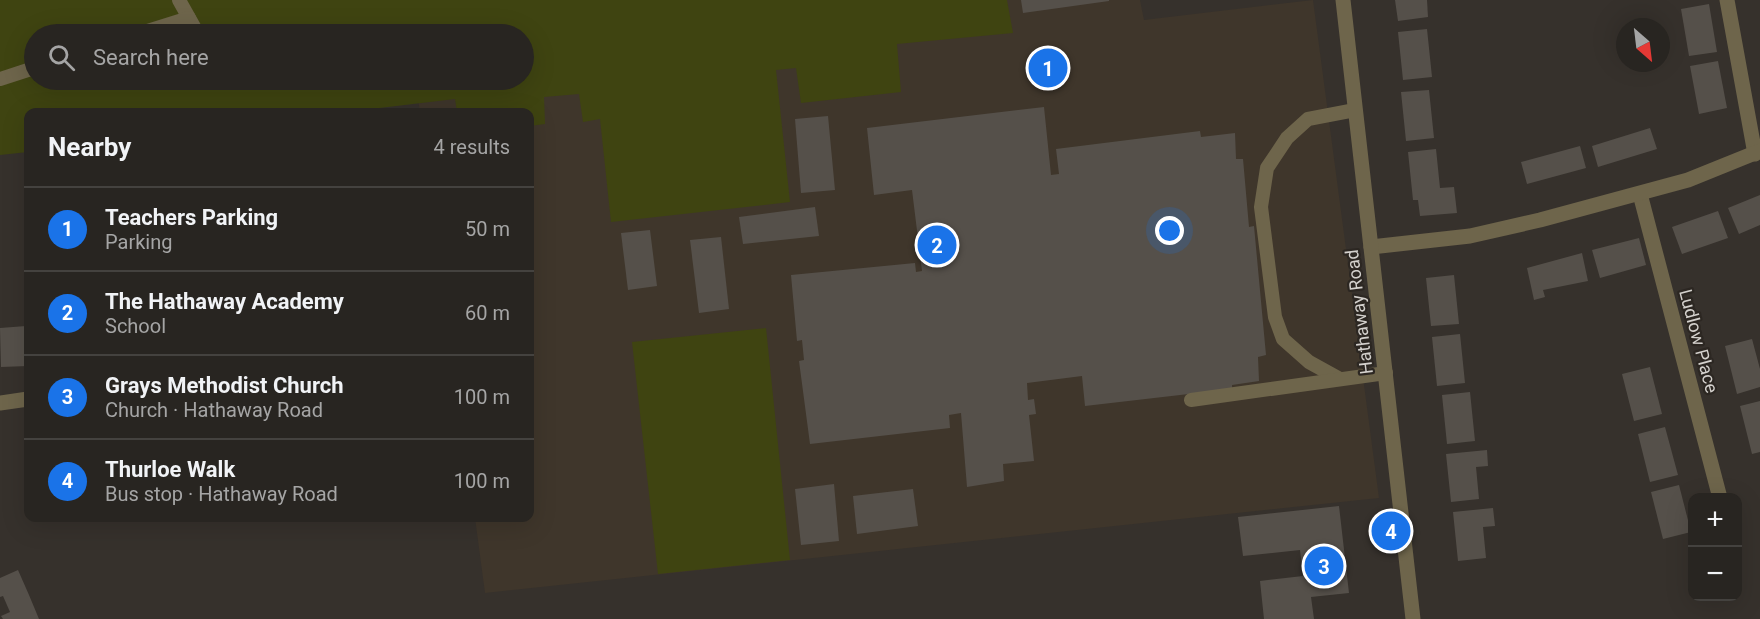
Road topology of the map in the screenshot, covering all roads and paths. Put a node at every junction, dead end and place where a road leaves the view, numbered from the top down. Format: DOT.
graph roads {
  1 [pos="179,0"];
  2 [pos="1343,0"];
  3 [pos="1727,0"];
  4 [pos="189,18"];
  5 [pos="170,24"];
  6 [pos="192,24"];
  7 [pos="24,71"];
  8 [pos="0,79"];
  9 [pos="1354,110"];
  10 [pos="1758,152"];
  11 [pos="1640,194"];
  12 [pos="1371,247"];
  13 [pos="1386,373"];
  14 [pos="1338,378"];
  15 [pos="1191,399"];
  16 [pos="24,400"];
  17 [pos="0,403"];
  18 [pos="1719,493"];
  19 [pos="1413,619"];
  1 -- 4 [label="lane"];
  2 -- 9 [label="street, Hathaway Road"];
  3 -- 10 [label="street"];
  4 -- 5 [label="lane"];
  4 -- 6 [label="lane"];
  7 -- 8 [label="lane"];
  9 -- 12 [label="street, Hathaway Road"];
  9 -- 14 [label="lane"];
  10 -- 11 [label="street"];
  11 -- 12 [label="street"];
  11 -- 18 [label="street, Ludlow Place"];
  12 -- 13 [label="street, Hathaway Road"];
  13 -- 14 [label="lane"];
  13 -- 19 [label="street, Hathaway Road"];
  14 -- 15 [label="lane"];
  16 -- 17 [label="street"];
}
